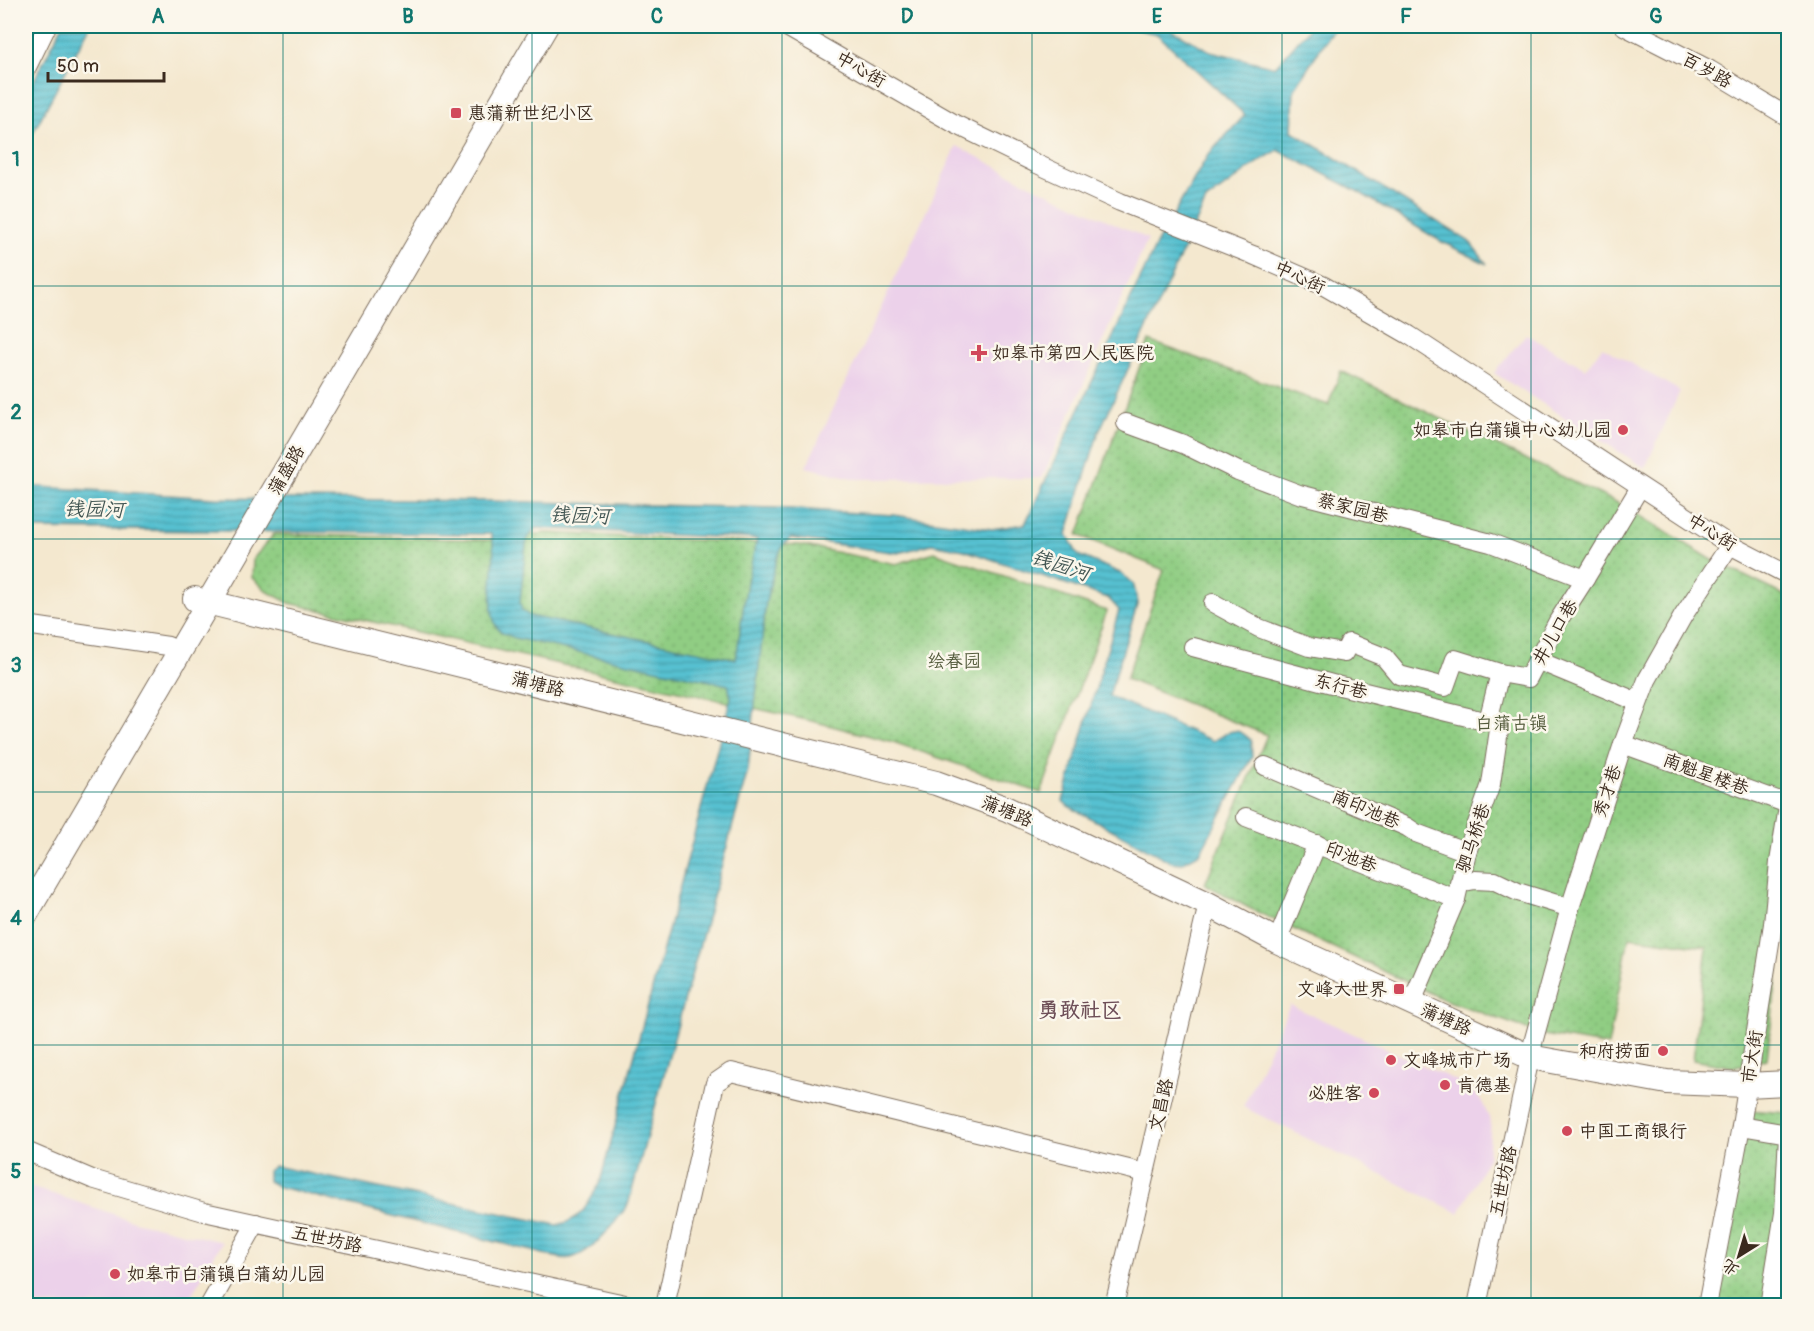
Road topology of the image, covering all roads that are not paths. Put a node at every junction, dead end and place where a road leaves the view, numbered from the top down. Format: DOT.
graph roads {
  1 [pos="47,26"];
  2 [pos="530,26"];
  3 [pos="546,26"];
  4 [pos="785,26"];
  5 [pos="1624,26"];
  6 [pos="26,69"];
  7 [pos="1788,117"];
  8 [pos="1126,423"];
  9 [pos="283,462"];
  10 [pos="1640,487"];
  11 [pos="1731,545"];
  12 [pos="1788,575"];
  13 [pos="1585,579"];
  14 [pos="201,601"];
  15 [pos="1213,603"];
  16 [pos="26,625"];
  17 [pos="168,646"];
  18 [pos="1193,647"];
  19 [pos="1539,660"];
  20 [pos="1500,673"];
  21 [pos="1638,702"];
  22 [pos="1489,717"];
  23 [pos="1623,744"];
  24 [pos="1265,766"];
  25 [pos="1788,813"];
  26 [pos="1246,816"];
  27 [pos="1317,844"];
  28 [pos="1467,852"];
  29 [pos="26,889"];
  30 [pos="1457,891"];
  31 [pos="1208,904"];
  32 [pos="1570,908"];
  33 [pos="26,914"];
  34 [pos="1277,941"];
  35 [pos="1411,1004"];
  36 [pos="1530,1057"];
  37 [pos="1788,1083"];
  38 [pos="1748,1085"];
  39 [pos="1742,1126"];
  40 [pos="1788,1134"];
  41 [pos="26,1151"];
  42 [pos="1145,1173"];
  43 [pos="256,1223"];
  44 [pos="209,1305"];
  45 [pos="634,1305"];
  46 [pos="665,1305"];
  47 [pos="1114,1305"];
  48 [pos="1477,1305"];
  49 [pos="1707,1305"];
  50 [pos="1769,1305"];
  1 -- 6 [label="street"];
  2 -- 9 [label="main road, 蒲盛路"];
  3 -- 9 [label="main road, 蒲盛路"];
  4 -- 10 [label="street, 中心街"];
  5 -- 7 [label="street, 百岁路"];
  8 -- 13 [label="street, 蔡家园巷"];
  9 -- 14 [label="main road, 蒲盛路"];
  10 -- 11 [label="street, 中心街"];
  10 -- 13 [label="street, 井儿口巷"];
  11 -- 12 [label="street, 中心街"];
  11 -- 21 [label="street, 秀才巷"];
  13 -- 19 [label="street, 井儿口巷"];
  14 -- 17 [label="main road, 蒲盛路"];
  14 -- 31 [label="main road, 蒲塘路"];
  14 -- 33 [label="main road, 蒲盛路"];
  15 -- 20 [label="street, 井儿口巷"];
  16 -- 17 [label="street"];
  17 -- 29 [label="main road, 蒲盛路"];
  18 -- 22 [label="street, 东行巷"];
  19 -- 20 [label="street, 井儿口巷"];
  19 -- 21 [label="street"];
  20 -- 22 [label="street"];
  21 -- 23 [label="street, 秀才巷"];
  22 -- 28 [label="street, 驷马桥巷"];
  23 -- 25 [label="street, 南魁星楼巷"];
  23 -- 32 [label="street, 秀才巷"];
  24 -- 28 [label="street, 南印池巷"];
  25 -- 38 [label="street, 市大街"];
  26 -- 27 [label="street, 印池巷"];
  27 -- 30 [label="street, 印池巷"];
  27 -- 34 [label="street"];
  28 -- 30 [label="street, 驷马桥巷"];
  30 -- 32 [label="street"];
  30 -- 35 [label="street, 驷马桥巷"];
  31 -- 34 [label="main road, 蒲塘路"];
  31 -- 42 [label="street, 文昌路"];
  32 -- 36 [label="street, 秀才巷"];
  34 -- 35 [label="main road, 蒲塘路"];
  35 -- 36 [label="main road, 蒲塘路"];
  36 -- 38 [label="main road, 蒲塘路"];
  36 -- 48 [label="street, 五世坊路"];
  37 -- 38 [label="main road, 蒲塘路"];
  38 -- 39 [label="street, 市大街"];
  39 -- 40 [label="street"];
  39 -- 49 [label="street, 市大街"];
  40 -- 50 [label="street"];
  41 -- 43 [label="street, 五世坊路"];
  42 -- 46 [label="street"];
  42 -- 47 [label="street, 文昌路"];
  43 -- 44 [label="street"];
  43 -- 45 [label="street, 五世坊路"];
}
